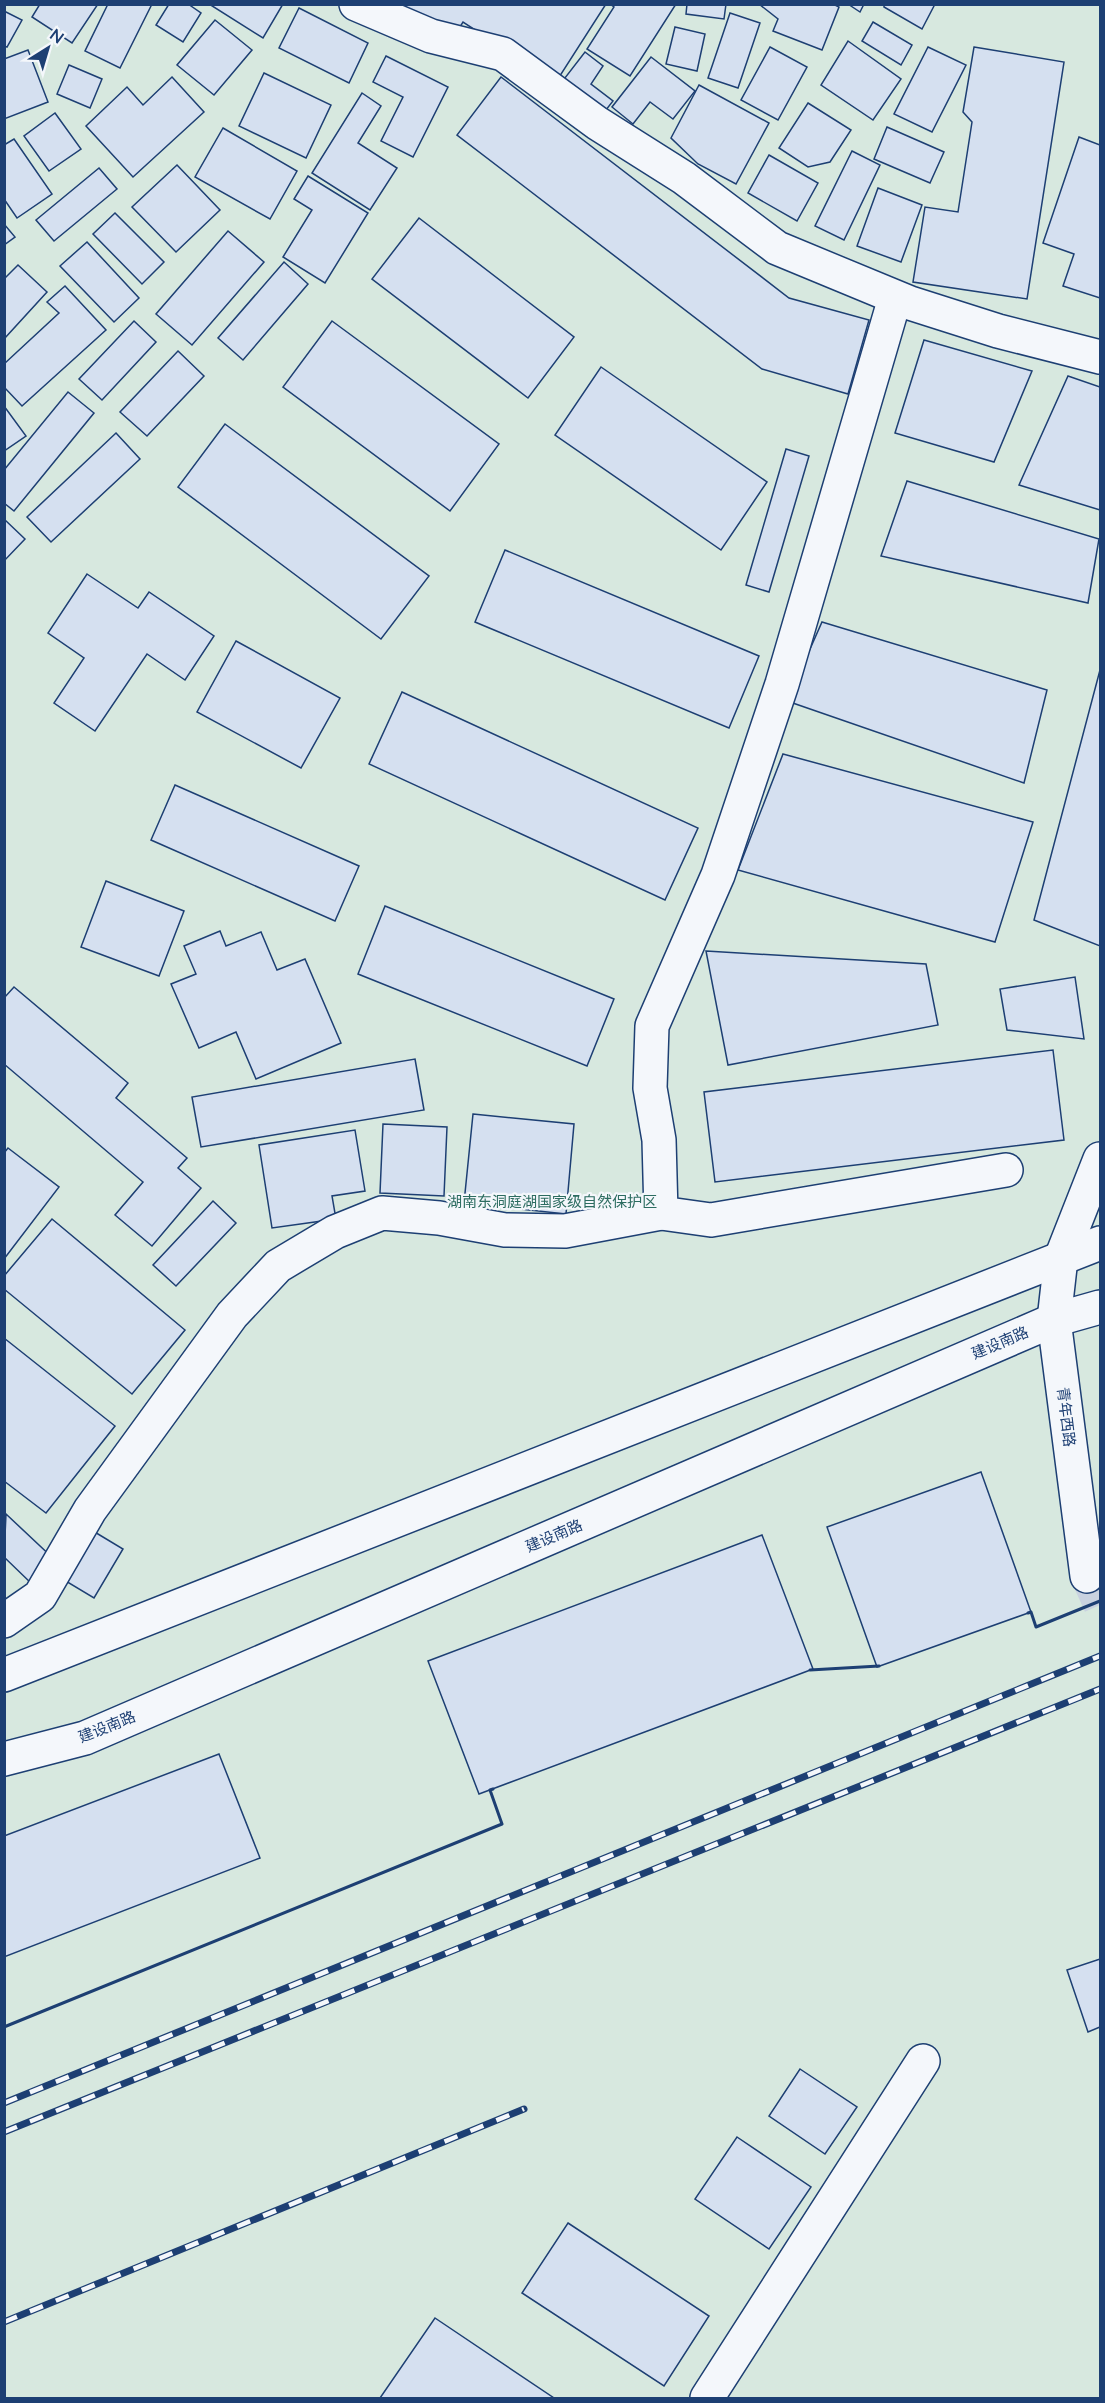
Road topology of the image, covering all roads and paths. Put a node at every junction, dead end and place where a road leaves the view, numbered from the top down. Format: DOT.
graph roads {
  1 [pos="356,4"];
  2 [pos="895,298"];
  3 [pos="1101,357"];
  4 [pos="1101,1159"];
  5 [pos="1006,1170"];
  6 [pos="661,1213"];
  7 [pos="1101,1243"];
  8 [pos="1061,1258"];
  9 [pos="1101,1307"];
  10 [pos="1054,1320"];
  11 [pos="1087,1576"];
  12 [pos="4,1621"];
  13 [pos="4,1675"];
  14 [pos="4,1759"];
  15 [pos="923,2061"];
  16 [pos="707,2398"];
  1 -- 2 [label="street"];
  2 -- 3 [label="street"];
  2 -- 6 [label="street"];
  4 -- 8 [label="street, 青年西路"];
  5 -- 6 [label="street"];
  6 -- 12 [label="street"];
  7 -- 8 [label="street"];
  8 -- 10 [label="street, 青年西路"];
  8 -- 13 [label="street"];
  9 -- 10 [label="street, 建设南路"];
  10 -- 11 [label="street, 青年西路"];
  10 -- 14 [label="street, 建设南路"];
  15 -- 16 [label="street"];
}
